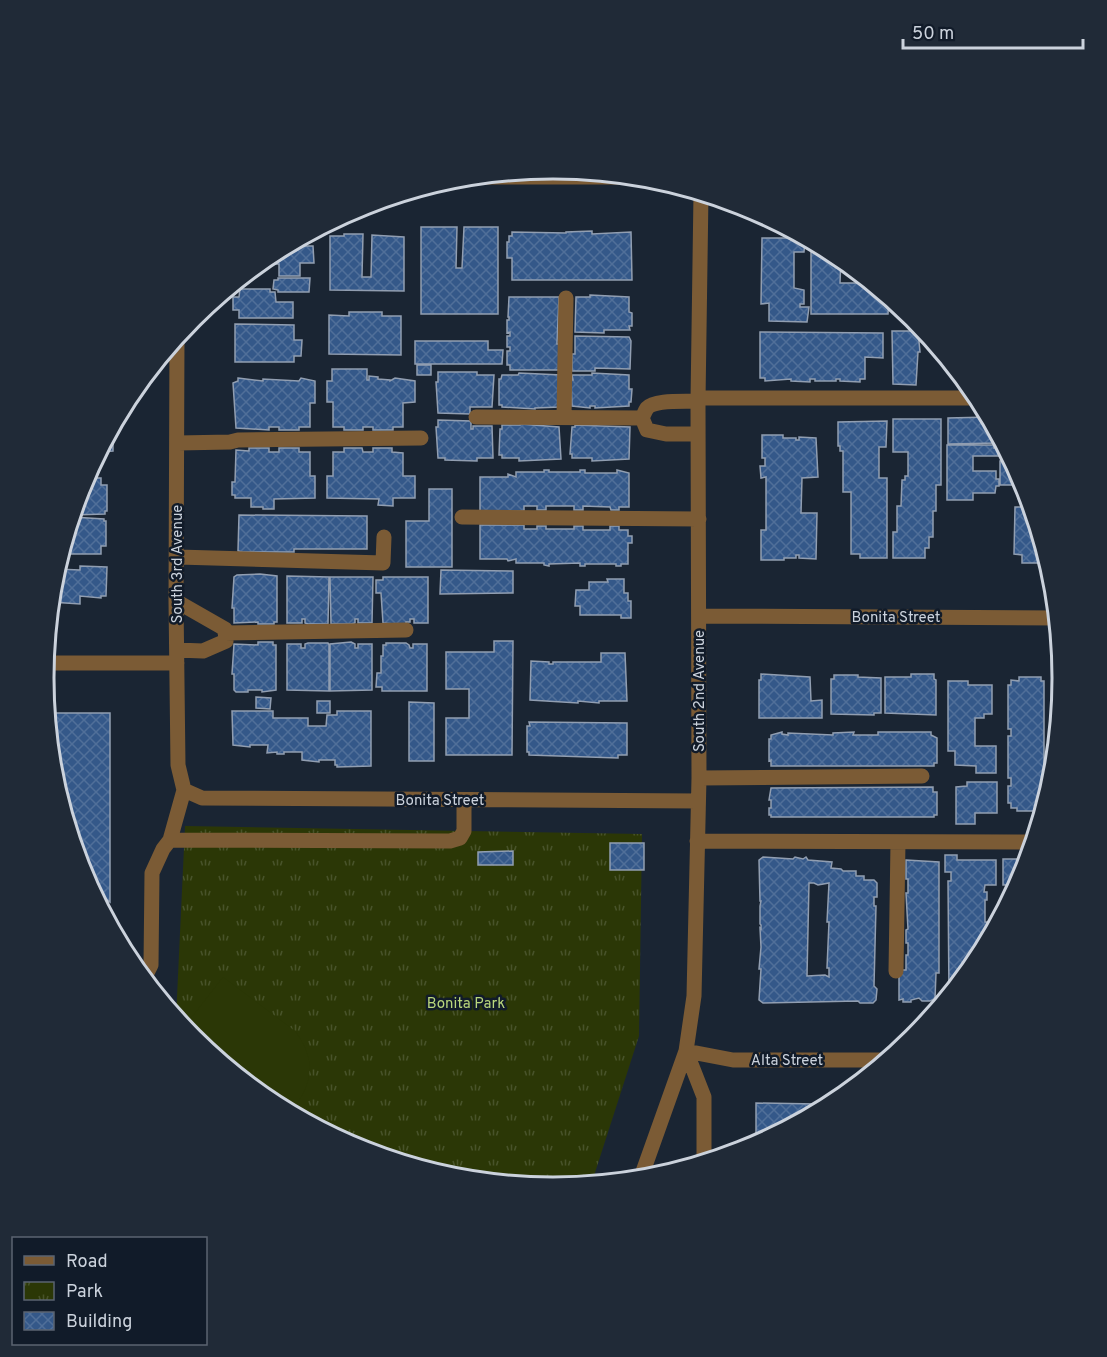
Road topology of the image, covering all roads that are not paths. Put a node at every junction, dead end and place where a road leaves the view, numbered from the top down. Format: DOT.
graph roads {
  1 [pos="701,202"];
  2 [pos="566,298"];
  3 [pos="177,350"];
  4 [pos="967,398"];
  5 [pos="698,399"];
  6 [pos="477,417"];
  7 [pos="564,417"];
  8 [pos="642,418"];
  9 [pos="698,434"];
  10 [pos="421,438"];
  11 [pos="178,443"];
  12 [pos="462,517"];
  13 [pos="699,519"];
  14 [pos="384,537"];
  15 [pos="178,557"];
  16 [pos="176,601"];
  17 [pos="699,616"];
  18 [pos="1049,618"];
  19 [pos="406,630"];
  20 [pos="225,633"];
  21 [pos="177,656"];
  22 [pos="54,662"];
  23 [pos="922,776"];
  24 [pos="699,778"];
  25 [pos="184,790"];
  26 [pos="464,800"];
  27 [pos="698,801"];
  28 [pos="170,840"];
  29 [pos="697,841"];
  30 [pos="898,842"];
  31 [pos="1025,842"];
  32 [pos="148,971"];
  33 [pos="896,971"];
  34 [pos="686,1051"];
  35 [pos="876,1060"];
  36 [pos="704,1154"];
  37 [pos="644,1169"];
  1 -- 5 [label="street, South 2nd Avenue"];
  2 -- 7 [label="street"];
  3 -- 11 [label="street, South 3rd Avenue"];
  4 -- 5 [label="street"];
  5 -- 8 [label="street"];
  5 -- 9 [label="street, South 2nd Avenue"];
  6 -- 7 [label="street"];
  7 -- 8 [label="street"];
  8 -- 9 [label="street"];
  9 -- 13 [label="street, South 2nd Avenue"];
  10 -- 11 [label="street"];
  11 -- 15 [label="street, South 3rd Avenue"];
  12 -- 13 [label="street"];
  13 -- 17 [label="street, South 2nd Avenue"];
  14 -- 15 [label="street"];
  15 -- 16 [label="street, South 3rd Avenue"];
  16 -- 20 [label="street"];
  16 -- 21 [label="street, South 3rd Avenue"];
  17 -- 18 [label="street, Bonita Street"];
  17 -- 24 [label="street, South 2nd Avenue"];
  19 -- 20 [label="street"];
  20 -- 21 [label="street"];
  21 -- 22 [label="street"];
  21 -- 25 [label="street, South 3rd Avenue"];
  23 -- 24 [label="street"];
  24 -- 27 [label="street, South 2nd Avenue"];
  25 -- 26 [label="street, Bonita Street"];
  25 -- 28 [label="street"];
  26 -- 27 [label="street, Bonita Street"];
  26 -- 28 [label="street"];
  27 -- 29 [label="street, South 2nd Avenue"];
  28 -- 32 [label="street"];
  29 -- 30 [label="street"];
  29 -- 34 [label="street, South 2nd Avenue"];
  30 -- 31 [label="street"];
  30 -- 33 [label="street"];
  34 -- 35 [label="street, Alta Street"];
  34 -- 36 [label="street"];
  34 -- 37 [label="street, South 2nd Avenue"];
}
